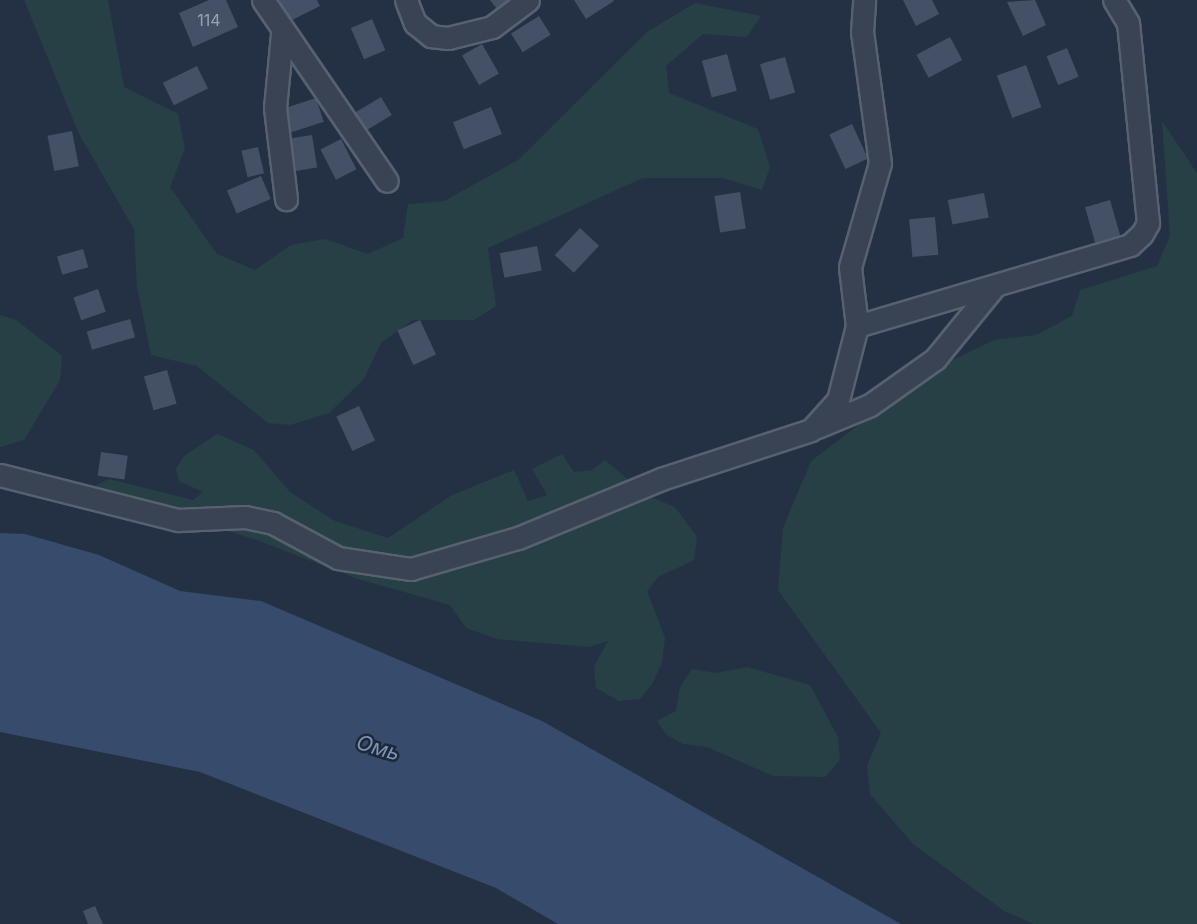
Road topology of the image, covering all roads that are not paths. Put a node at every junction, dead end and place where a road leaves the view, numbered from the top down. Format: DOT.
graph roads {
  1 [pos="263,0"];
  2 [pos="406,0"];
  3 [pos="528,0"];
  4 [pos="864,0"];
  5 [pos="1114,0"];
  6 [pos="282,34"];
  7 [pos="387,181"];
  8 [pos="286,199"];
  9 [pos="993,288"];
  10 [pos="857,326"];
  11 [pos="811,430"];
  12 [pos="0,475"];
  1 -- 6 [label="street"];
  2 -- 3 [label="street"];
  4 -- 10 [label="street"];
  5 -- 9 [label="street"];
  6 -- 7 [label="street"];
  6 -- 8 [label="street"];
  9 -- 10 [label="street"];
  9 -- 11 [label="street"];
  10 -- 11 [label="street"];
  11 -- 12 [label="street"];
}
